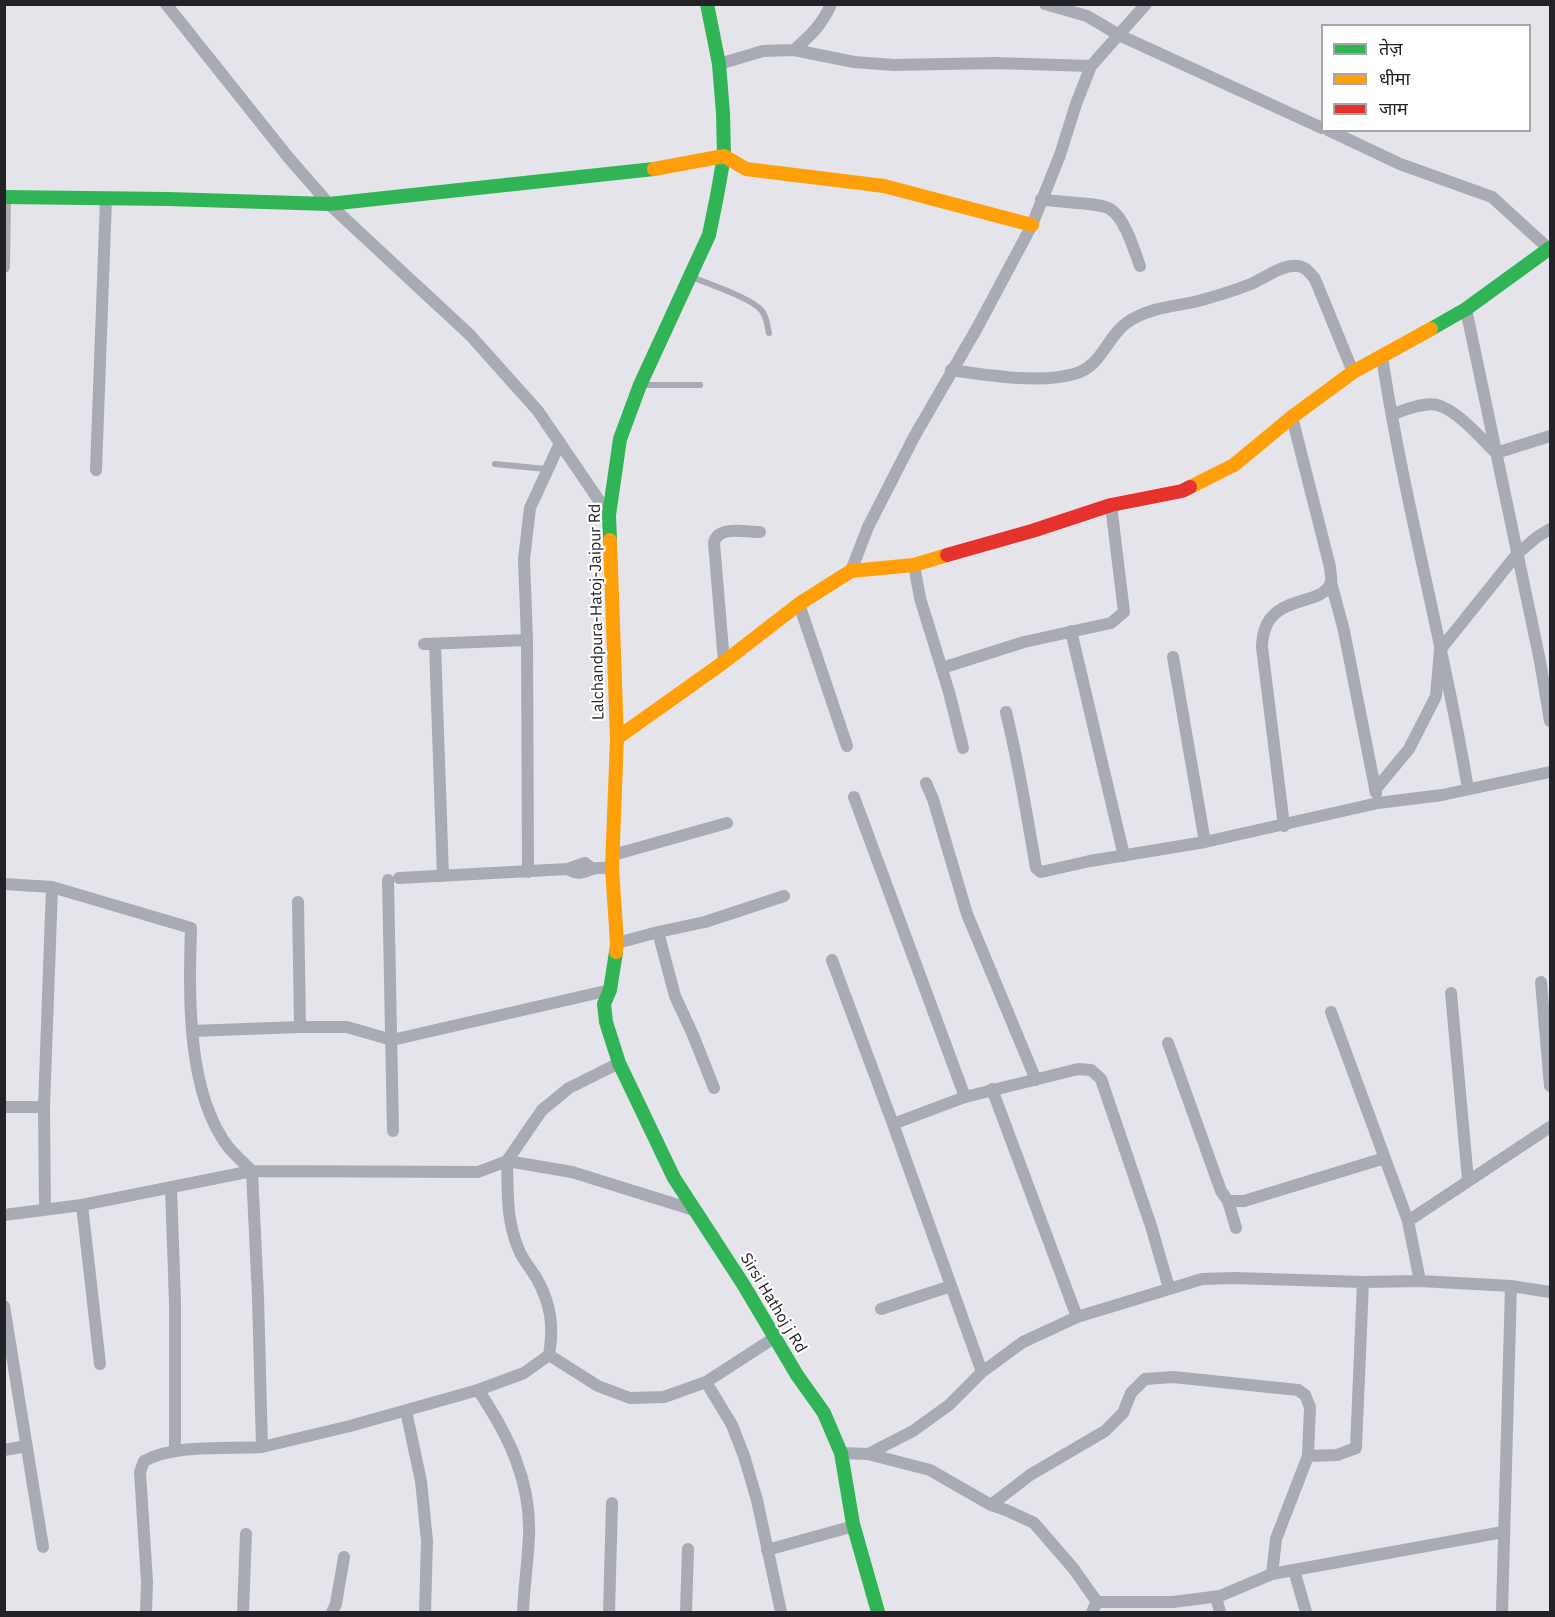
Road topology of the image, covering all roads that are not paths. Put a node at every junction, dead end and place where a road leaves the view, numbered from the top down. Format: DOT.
graph roads {
  1 [pos="166,4"];
  2 [pos="707,4"];
  3 [pos="831,4"];
  4 [pos="1045,4"];
  5 [pos="1146,4"];
  6 [pos="1119,35"];
  7 [pos="794,50"];
  8 [pos="719,64"];
  9 [pos="1091,66"];
  10 [pos="1321,127"];
  11 [pos="1332,132"];
  12 [pos="724,156"];
  13 [pos="5,197"];
  14 [pos="106,199"];
  15 [pos="1041,199"];
  16 [pos="329,204"];
  17 [pos="1032,225"];
  18 [pos="1550,250"];
  19 [pos="1140,266"];
  20 [pos="4,267"];
  21 [pos="691,277"];
  22 [pos="1466,309"];
  23 [pos="769,333"];
  24 [pos="1382,357"];
  25 [pos="951,370"];
  26 [pos="1353,372"];
  27 [pos="640,385"];
  28 [pos="700,385"];
  29 [pos="1392,415"];
  30 [pos="1292,417"];
  31 [pos="1551,436"];
  32 [pos="560,443"];
  33 [pos="1496,453"];
  34 [pos="495,464"];
  35 [pos="546,469"];
  36 [pos="96,470"];
  37 [pos="1111,505"];
  38 [pos="609,515"];
  39 [pos="1551,529"];
  40 [pos="760,532"];
  41 [pos="1517,554"];
  42 [pos="914,565"];
  43 [pos="851,571"];
  44 [pos="1331,582"];
  45 [pos="799,604"];
  46 [pos="1071,631"];
  47 [pos="527,640"];
  48 [pos="1440,650"];
  49 [pos="1173,657"];
  50 [pos="724,662"];
  51 [pos="942,668"];
  52 [pos="1006,712"];
  53 [pos="1551,721"];
  54 [pos="617,738"];
  55 [pos="847,746"];
  56 [pos="963,748"];
  57 [pos="1551,772"];
  58 [pos="926,783"];
  59 [pos="1468,789"];
  60 [pos="1375,790"];
  61 [pos="854,797"];
  62 [pos="1378,803"];
  63 [pos="727,823"];
  64 [pos="1284,826"];
  65 [pos="1205,842"];
  66 [pos="1124,856"];
  67 [pos="613,861"];
  68 [pos="528,872"];
  69 [pos="443,876"];
  70 [pos="4,884"];
  71 [pos="52,887"];
  72 [pos="784,896"];
  73 [pos="298,902"];
  74 [pos="658,932"];
  75 [pos="617,943"];
  76 [pos="832,960"];
  77 [pos="1540,982"];
  78 [pos="610,990"];
  79 [pos="1451,993"];
  80 [pos="1331,1012"];
  81 [pos="606,1022"];
  82 [pos="300,1027"];
  83 [pos="192,1031"];
  84 [pos="392,1040"];
  85 [pos="1168,1043"];
  86 [pos="619,1063"];
  87 [pos="1036,1080"];
  88 [pos="1551,1086"];
  89 [pos="714,1088"];
  90 [pos="992,1089"];
  91 [pos="965,1097"];
  92 [pos="4,1107"];
  93 [pos="44,1107"];
  94 [pos="893,1124"];
  95 [pos="1551,1127"];
  96 [pos="393,1131"];
  97 [pos="1385,1158"];
  98 [pos="507,1161"];
  99 [pos="252,1171"];
  100 [pos="1468,1180"];
  101 [pos="171,1188"];
  102 [pos="1228,1201"];
  103 [pos="82,1205"];
  104 [pos="45,1209"];
  105 [pos="694,1210"];
  106 [pos="4,1215"];
  107 [pos="1408,1221"];
  108 [pos="1236,1227"];
  109 [pos="1420,1281"];
  110 [pos="1363,1282"];
  111 [pos="951,1286"];
  112 [pos="1511,1286"];
  113 [pos="1169,1288"];
  114 [pos="1551,1292"];
  115 [pos="4,1306"];
  116 [pos="881,1309"];
  117 [pos="1077,1317"];
  118 [pos="774,1338"];
  119 [pos="549,1355"];
  120 [pos="100,1364"];
  121 [pos="982,1372"];
  122 [pos="706,1382"];
  123 [pos="478,1390"];
  124 [pos="406,1411"];
  125 [pos="27,1446"];
  126 [pos="262,1447"];
  127 [pos="4,1450"];
  128 [pos="175,1451"];
  129 [pos="841,1453"];
  130 [pos="868,1454"];
  131 [pos="1308,1456"];
  132 [pos="612,1503"];
  133 [pos="991,1505"];
  134 [pos="854,1526"];
  135 [pos="1503,1532"];
  136 [pos="246,1534"];
  137 [pos="43,1547"];
  138 [pos="688,1549"];
  139 [pos="767,1551"];
  140 [pos="344,1557"];
  141 [pos="1294,1570"];
  142 [pos="1272,1574"];
  143 [pos="1216,1597"];
  144 [pos="1095,1607"];
  145 [pos="146,1612"];
  146 [pos="243,1612"];
  147 [pos="332,1612"];
  148 [pos="425,1612"];
  149 [pos="523,1612"];
  150 [pos="609,1612"];
  151 [pos="686,1612"];
  152 [pos="781,1612"];
  153 [pos="878,1612"];
  154 [pos="1220,1612"];
  155 [pos="1306,1612"];
  156 [pos="1502,1612"];
  1 -- 16 [label="street"];
  2 -- 8 [label="street, Lalchandpura-Hatoj-Jaipur Rd"];
  3 -- 7 [label="street"];
  4 -- 6 [label="street"];
  5 -- 6 [label="street"];
  6 -- 9 [label="street"];
  6 -- 10 [label="street"];
  7 -- 8 [label="street"];
  7 -- 9 [label="street"];
  8 -- 12 [label="street, Lalchandpura-Hatoj-Jaipur Rd"];
  9 -- 15 [label="street"];
  11 -- 18 [label="street"];
  12 -- 16 [label="street"];
  12 -- 17 [label="street"];
  12 -- 21 [label="street, Lalchandpura-Hatoj-Jaipur Rd"];
  13 -- 14 [label="street"];
  13 -- 20 [label="street"];
  14 -- 16 [label="street"];
  14 -- 36 [label="street"];
  15 -- 17 [label="street"];
  15 -- 19 [label="street"];
  16 -- 32 [label="street"];
  17 -- 25 [label="street"];
  18 -- 22 [label="street"];
  21 -- 23 [label="lane"];
  21 -- 27 [label="street, Lalchandpura-Hatoj-Jaipur Rd"];
  22 -- 24 [label="street"];
  22 -- 33 [label="street"];
  24 -- 26 [label="street"];
  24 -- 29 [label="street"];
  25 -- 26 [label="street"];
  25 -- 43 [label="street"];
  26 -- 30 [label="street"];
  27 -- 28 [label="lane"];
  27 -- 38 [label="street, Lalchandpura-Hatoj-Jaipur Rd"];
  29 -- 33 [label="street"];
  29 -- 48 [label="street"];
  30 -- 37 [label="street"];
  30 -- 44 [label="street"];
  31 -- 33 [label="street"];
  32 -- 35 [label="street"];
  32 -- 38 [label="street"];
  33 -- 41 [label="street"];
  34 -- 35 [label="lane"];
  35 -- 47 [label="street"];
  37 -- 42 [label="street"];
  37 -- 46 [label="street"];
  38 -- 54 [label="street, Lalchandpura-Hatoj-Jaipur Rd"];
  39 -- 41 [label="street"];
  40 -- 50 [label="street"];
  41 -- 48 [label="street"];
  41 -- 53 [label="street"];
  42 -- 43 [label="street"];
  42 -- 51 [label="street"];
  43 -- 45 [label="street"];
  44 -- 60 [label="street"];
  44 -- 64 [label="street"];
  45 -- 50 [label="street"];
  45 -- 55 [label="street"];
  46 -- 51 [label="street"];
  46 -- 66 [label="street"];
  47 -- 68 [label="street"];
  47 -- 69 [label="street"];
  48 -- 59 [label="street"];
  48 -- 60 [label="street"];
  49 -- 65 [label="street"];
  50 -- 54 [label="street"];
  51 -- 56 [label="street"];
  52 -- 66 [label="street"];
  54 -- 67 [label="street, Lalchandpura-Hatoj-Jaipur Rd"];
  57 -- 59 [label="street"];
  58 -- 87 [label="street"];
  59 -- 62 [label="street"];
  60 -- 62 [label="street"];
  61 -- 91 [label="street"];
  62 -- 64 [label="street"];
  63 -- 67 [label="street"];
  64 -- 65 [label="street"];
  65 -- 66 [label="street"];
  67 -- 68 [label="street"];
  67 -- 75 [label="street, Lalchandpura-Hatoj-Jaipur Rd"];
  68 -- 69 [label="street"];
  69 -- 84 [label="street"];
  70 -- 71 [label="street"];
  71 -- 83 [label="street"];
  71 -- 93 [label="street"];
  72 -- 74 [label="street"];
  73 -- 82 [label="street"];
  74 -- 75 [label="street"];
  74 -- 89 [label="street"];
  75 -- 78 [label="street, Lalchandpura-Hatoj-Jaipur Rd"];
  76 -- 94 [label="street"];
  77 -- 88 [label="street"];
  78 -- 81 [label="street, Lalchandpura-Hatoj-Jaipur Rd"];
  78 -- 84 [label="street"];
  79 -- 100 [label="street"];
  80 -- 97 [label="street"];
  81 -- 86 [label="street, Sirsi Hathoj j Rd"];
  82 -- 83 [label="street"];
  82 -- 84 [label="street"];
  83 -- 99 [label="street"];
  84 -- 96 [label="street"];
  85 -- 102 [label="street"];
  86 -- 98 [label="street"];
  86 -- 105 [label="street, Sirsi Hathoj j Rd"];
  87 -- 90 [label="street"];
  87 -- 113 [label="street"];
  90 -- 91 [label="street"];
  90 -- 117 [label="street"];
  91 -- 94 [label="street"];
  92 -- 93 [label="street"];
  93 -- 104 [label="street"];
  94 -- 111 [label="street"];
  95 -- 100 [label="street"];
  97 -- 102 [label="street"];
  97 -- 107 [label="street"];
  98 -- 99 [label="street"];
  98 -- 105 [label="street"];
  98 -- 119 [label="street"];
  99 -- 101 [label="street"];
  99 -- 126 [label="street"];
  100 -- 107 [label="street"];
  101 -- 103 [label="street"];
  101 -- 128 [label="street"];
  102 -- 108 [label="street"];
  103 -- 104 [label="street"];
  103 -- 120 [label="street"];
  104 -- 106 [label="street"];
  105 -- 118 [label="street, Sirsi Hathoj j Rd"];
  107 -- 109 [label="street"];
  109 -- 110 [label="street"];
  109 -- 112 [label="street"];
  110 -- 113 [label="street"];
  110 -- 131 [label="street"];
  111 -- 116 [label="street"];
  111 -- 121 [label="street"];
  112 -- 114 [label="street"];
  112 -- 135 [label="street"];
  113 -- 117 [label="street"];
  115 -- 125 [label="street"];
  117 -- 121 [label="street"];
  118 -- 122 [label="street"];
  118 -- 129 [label="street, Sirsi Hathoj j Rd"];
  119 -- 122 [label="street"];
  119 -- 123 [label="street"];
  121 -- 130 [label="street"];
  122 -- 139 [label="street"];
  123 -- 124 [label="street"];
  123 -- 149 [label="street"];
  124 -- 126 [label="street"];
  124 -- 148 [label="street"];
  125 -- 127 [label="street"];
  125 -- 137 [label="street"];
  126 -- 128 [label="street"];
  128 -- 145 [label="street"];
  129 -- 130 [label="street"];
  129 -- 134 [label="street, Sirsi Hathoj j Rd"];
  130 -- 133 [label="street"];
  131 -- 133 [label="street"];
  131 -- 142 [label="street"];
  132 -- 150 [label="street"];
  133 -- 144 [label="street"];
  134 -- 139 [label="street"];
  134 -- 153 [label="street, Sirsi Hathoj j Rd"];
  135 -- 141 [label="street"];
  135 -- 156 [label="street"];
  136 -- 146 [label="street"];
  138 -- 151 [label="street"];
  139 -- 152 [label="street"];
  140 -- 147 [label="street"];
  141 -- 142 [label="street"];
  141 -- 155 [label="street"];
  142 -- 143 [label="street"];
  143 -- 144 [label="street"];
  143 -- 154 [label="street"];
}
